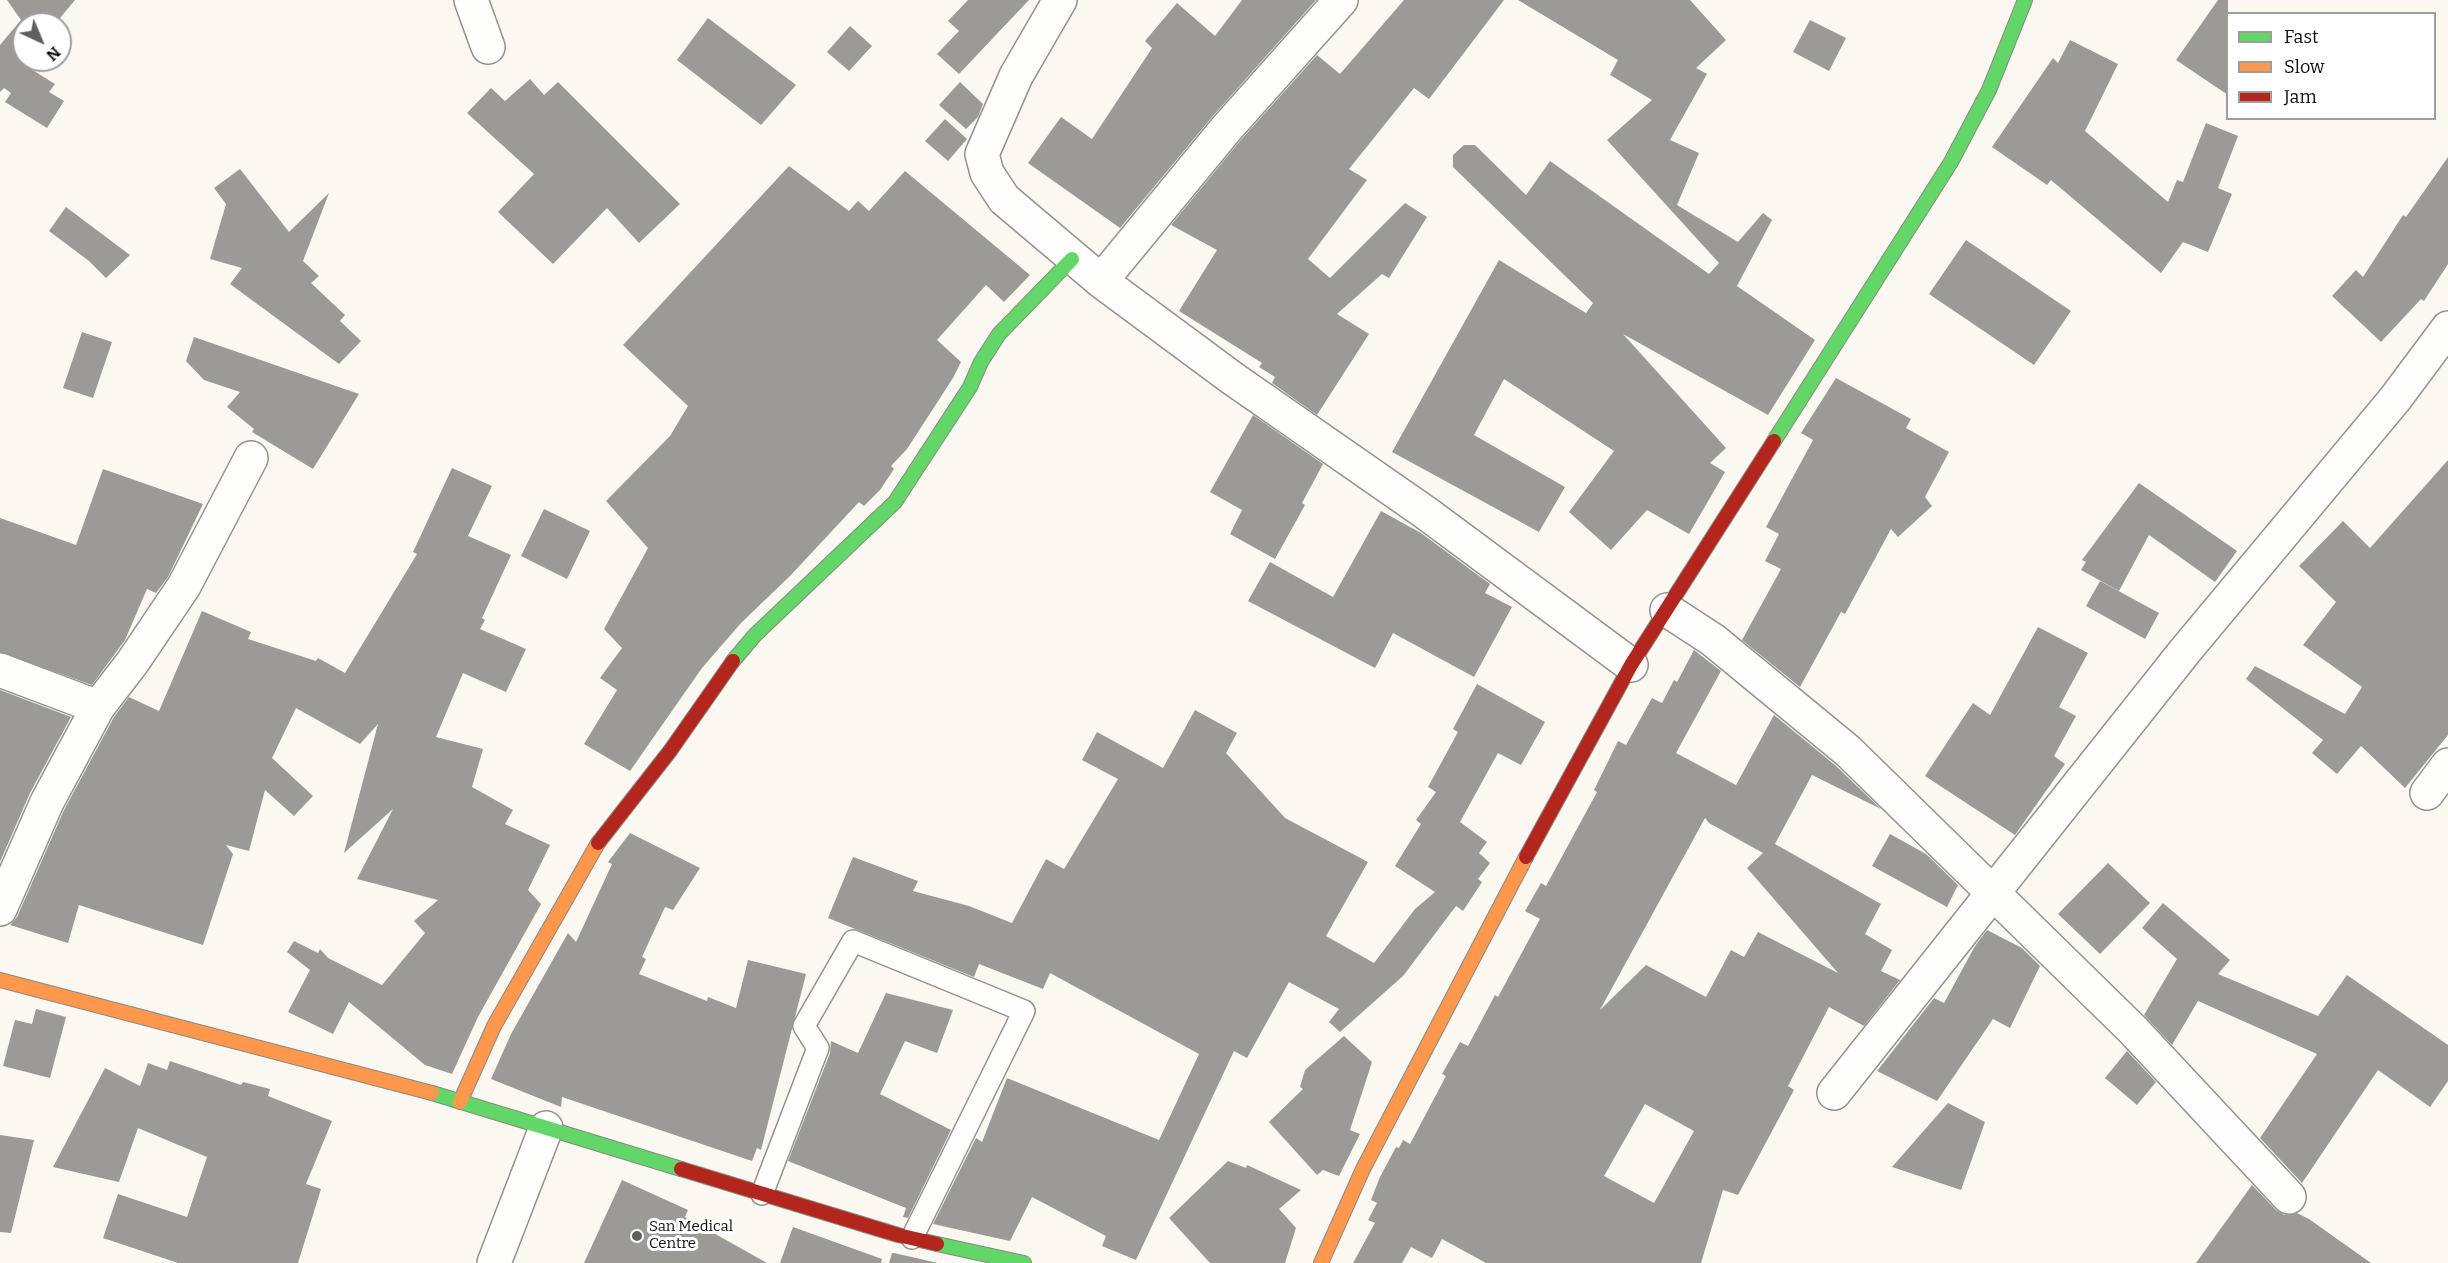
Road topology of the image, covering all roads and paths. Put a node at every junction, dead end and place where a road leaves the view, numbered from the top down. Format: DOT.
graph roads {
  1 [pos="471,0"];
  2 [pos="1060,0"];
  3 [pos="1341,0"];
  4 [pos="2025,0"];
  5 [pos="488,47"];
  6 [pos="1072,259"];
  7 [pos="1101,281"];
  8 [pos="2448,328"];
  9 [pos="251,458"];
  10 [pos="1667,609"];
  11 [pos="1631,665"];
  12 [pos="0,670"];
  13 [pos="98,707"];
  14 [pos="2448,765"];
  15 [pos="2427,793"];
  16 [pos="1993,890"];
  17 [pos="0,909"];
  18 [pos="0,980"];
  19 [pos="1834,1093"];
  20 [pos="460,1102"];
  21 [pos="546,1128"];
  22 [pos="762,1194"];
  23 [pos="2289,1197"];
  24 [pos="912,1238"];
  25 [pos="494,1263"];
  26 [pos="1024,1263"];
  27 [pos="1321,1263"];
  1 -- 5 [label="street"];
  2 -- 6 [label="street"];
  3 -- 7 [label="street"];
  4 -- 10 [label="street"];
  6 -- 7 [label="street"];
  6 -- 20 [label="street"];
  7 -- 11 [label="street"];
  8 -- 16 [label="street"];
  9 -- 13 [label="street"];
  10 -- 11 [label="street"];
  10 -- 16 [label="street"];
  11 -- 27 [label="street"];
  12 -- 13 [label="street"];
  13 -- 17 [label="street"];
  14 -- 15 [label="street"];
  16 -- 19 [label="street"];
  16 -- 23 [label="street"];
  18 -- 20 [label="street"];
  20 -- 21 [label="street"];
  21 -- 22 [label="street"];
  21 -- 25 [label="street"];
  22 -- 24 [label="street"];
  22 -- 24 [label="lane"];
  24 -- 26 [label="street"];
}
